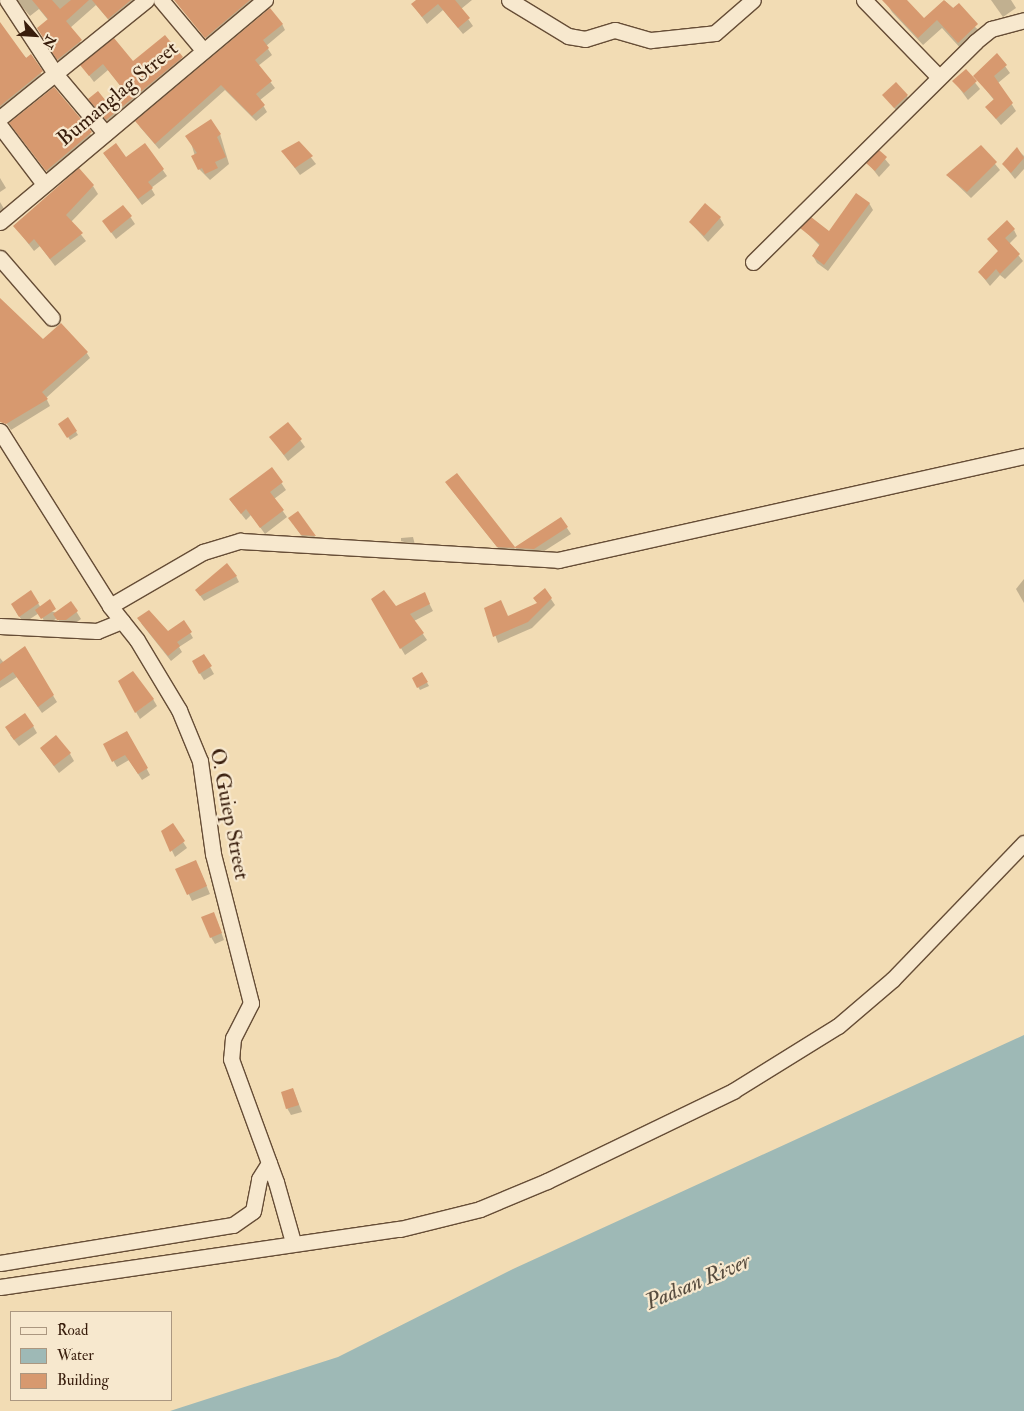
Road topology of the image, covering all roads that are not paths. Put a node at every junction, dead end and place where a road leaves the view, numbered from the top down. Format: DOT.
graph roads {
  1 [pos="7,0"];
  2 [pos="146,0"];
  3 [pos="161,0"];
  4 [pos="265,0"];
  5 [pos="509,0"];
  6 [pos="753,0"];
  7 [pos="864,0"];
  8 [pos="1024,20"];
  9 [pos="203,50"];
  10 [pos="57,76"];
  11 [pos="939,77"];
  12 [pos="0,118"];
  13 [pos="0,126"];
  14 [pos="104,133"];
  15 [pos="44,184"];
  16 [pos="0,222"];
  17 [pos="0,258"];
  18 [pos="753,262"];
  19 [pos="52,318"];
  20 [pos="0,431"];
  21 [pos="1024,456"];
  22 [pos="110,606"];
  23 [pos="122,621"];
  24 [pos="0,626"];
  25 [pos="1024,843"];
  26 [pos="269,1163"];
  27 [pos="293,1242"];
  28 [pos="0,1263"];
  29 [pos="0,1287"];
  1 -- 10 [label="street"];
  2 -- 10 [label="street"];
  3 -- 9 [label="street"];
  4 -- 9 [label="street, Bumanglag Street"];
  5 -- 6 [label="street"];
  7 -- 11 [label="street"];
  8 -- 11 [label="street"];
  9 -- 14 [label="street, Bumanglag Street"];
  10 -- 12 [label="street"];
  10 -- 14 [label="street"];
  11 -- 18 [label="street"];
  13 -- 15 [label="street"];
  14 -- 15 [label="street, Bumanglag Street"];
  15 -- 16 [label="street, Bumanglag Street"];
  17 -- 19 [label="street"];
  20 -- 22 [label="street, O. Guiep Street"];
  21 -- 22 [label="street"];
  22 -- 23 [label="street, O. Guiep Street"];
  23 -- 24 [label="street"];
  23 -- 26 [label="street, O. Guiep Street"];
  25 -- 27 [label="street"];
  26 -- 27 [label="street, O. Guiep Street"];
  26 -- 28 [label="street"];
  27 -- 29 [label="street"];
}
